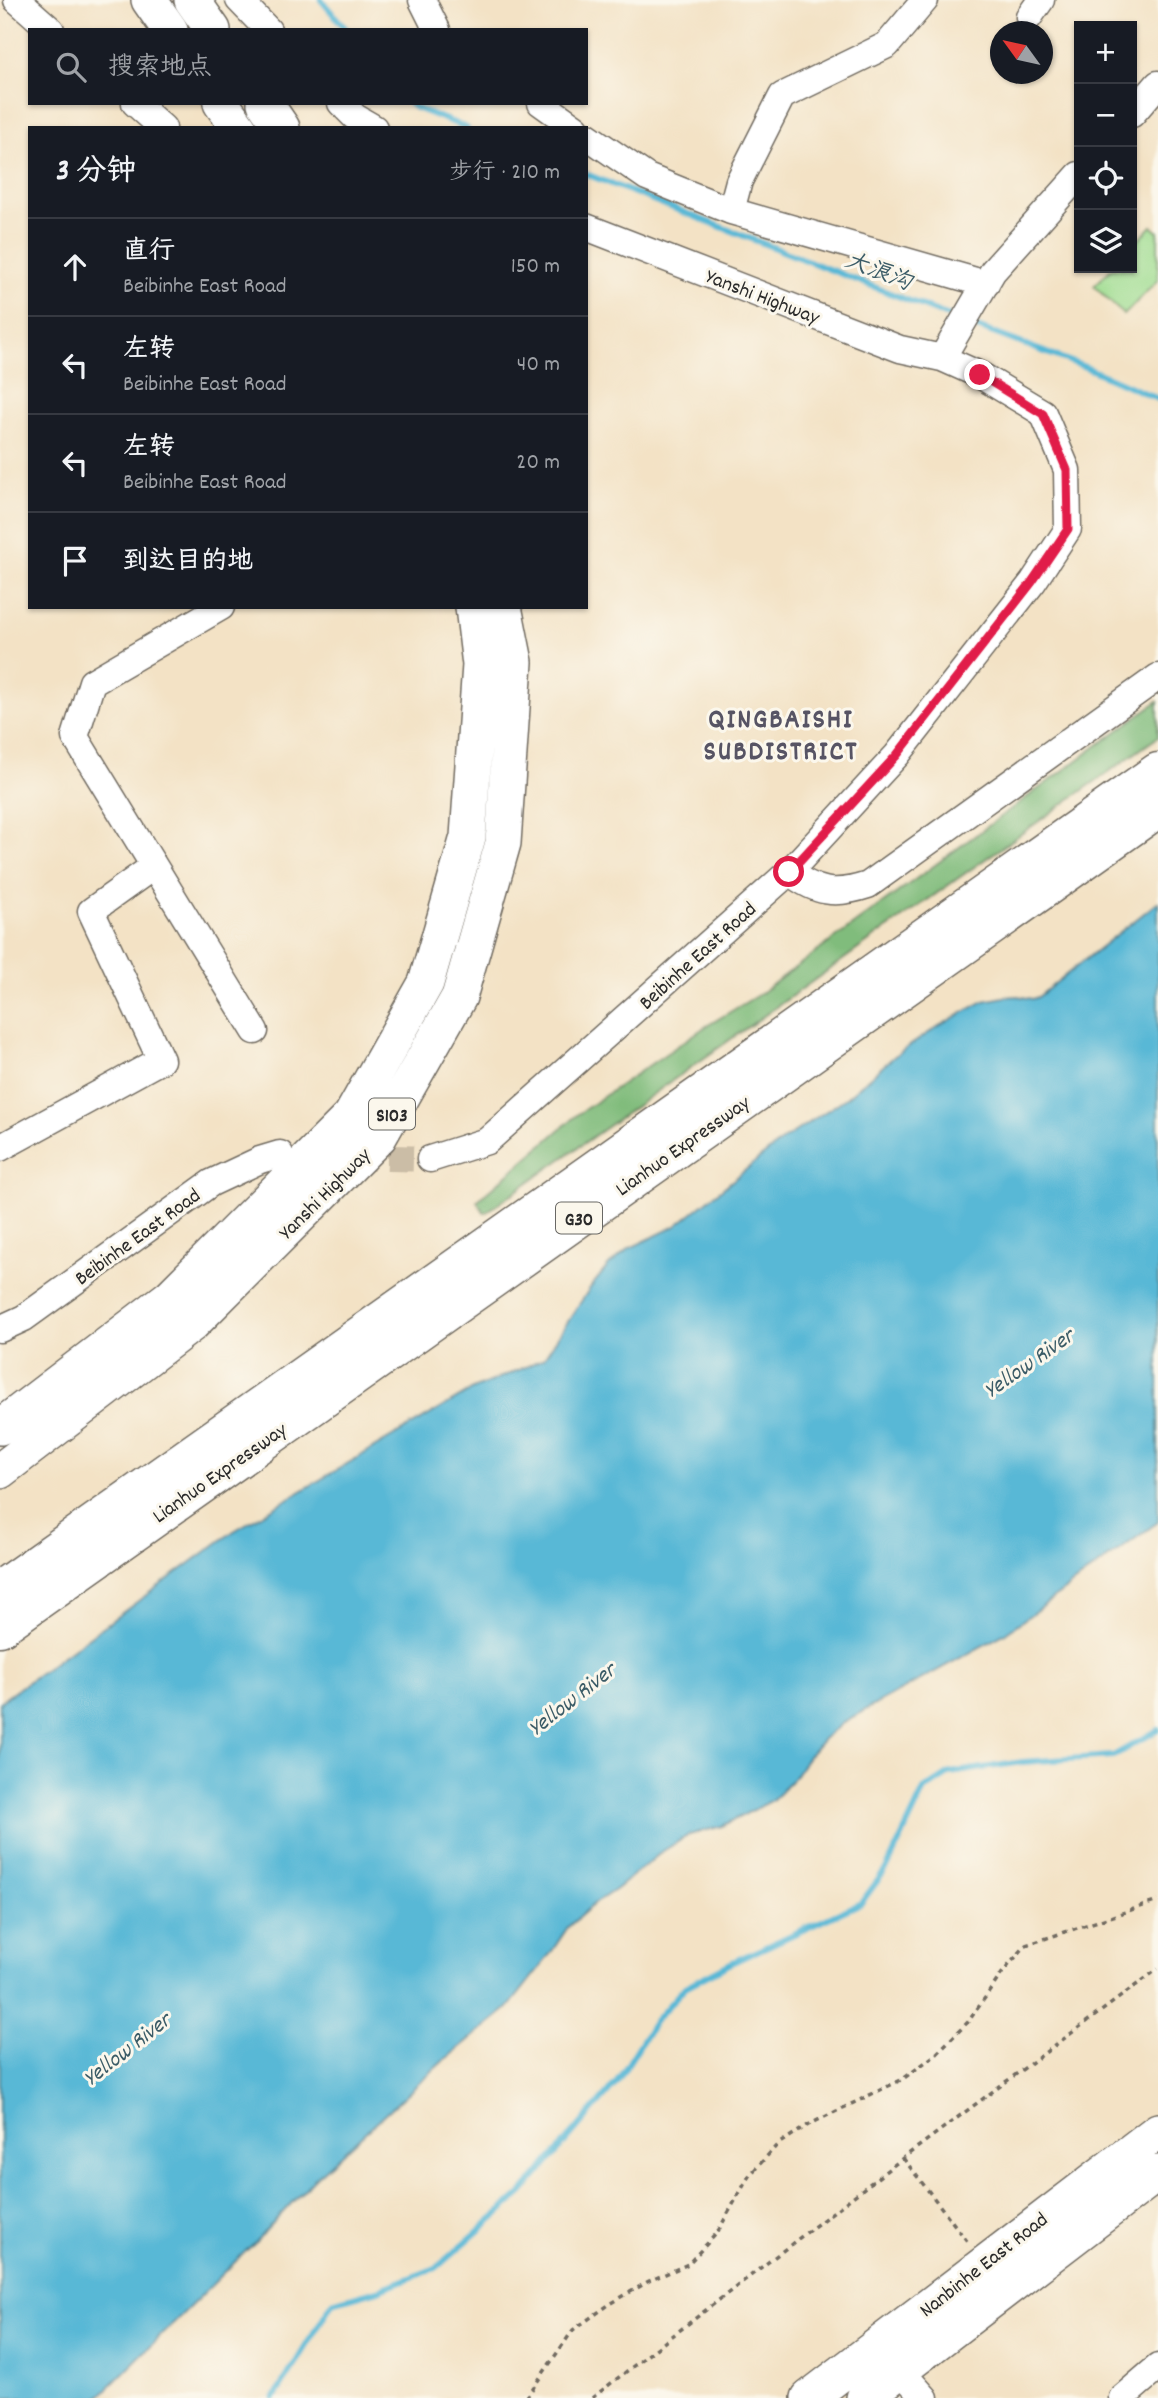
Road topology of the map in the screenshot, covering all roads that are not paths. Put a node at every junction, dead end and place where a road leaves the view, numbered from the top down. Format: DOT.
graph roads {
  1 [pos="17,0"];
  2 [pos="149,0"];
  3 [pos="192,0"];
  4 [pos="239,0"];
  5 [pos="422,0"];
  6 [pos="925,0"];
  7 [pos="49,28"];
  8 [pos="169,28"];
  9 [pos="212,28"];
  10 [pos="266,28"];
  11 [pos="436,28"];
  12 [pos="1157,89"];
  13 [pos="137,105"];
  14 [pos="222,105"];
  15 [pos="266,105"];
  16 [pos="343,105"];
  17 [pos="544,105"];
  18 [pos="1137,109"];
  19 [pos="161,126"];
  20 [pos="238,126"];
  21 [pos="281,126"];
  22 [pos="371,126"];
  23 [pos="573,126"];
  24 [pos="588,136"];
  25 [pos="1074,181"];
  26 [pos="731,211"];
  27 [pos="588,228"];
  28 [pos="981,291"];
  29 [pos="947,349"];
  30 [pos="218,609"];
  31 [pos="474,609"];
  32 [pos="504,609"];
  33 [pos="1158,677"];
  34 [pos="1158,772"];
  35 [pos="1158,808"];
  36 [pos="154,866"];
  37 [pos="789,872"];
  38 [pos="255,1031"];
  39 [pos="0,1148"];
  40 [pos="279,1154"];
  41 [pos="430,1160"];
  42 [pos="0,1329"];
  43 [pos="0,1427"];
  44 [pos="0,1471"];
  45 [pos="0,1590"];
  46 [pos="0,1627"];
  47 [pos="1158,2131"];
  48 [pos="1158,2173"];
  49 [pos="1158,2367"];
  50 [pos="900,2370"];
  51 [pos="812,2397"];
  52 [pos="864,2398"];
  53 [pos="925,2398"];
  54 [pos="1122,2398"];
  1 -- 7 [label="street"];
  2 -- 8 [label="main road"];
  3 -- 9 [label="main road"];
  4 -- 10 [label="street"];
  5 -- 11 [label="street"];
  6 -- 26 [label="street"];
  12 -- 18 [label="street"];
  13 -- 19 [label="street"];
  14 -- 20 [label="main road"];
  15 -- 21 [label="main road"];
  16 -- 22 [label="street"];
  17 -- 23 [label="street"];
  24 -- 26 [label="street"];
  25 -- 28 [label="street"];
  26 -- 28 [label="street"];
  27 -- 29 [label="street, Yanshi Highway"];
  28 -- 29 [label="street"];
  29 -- 37 [label="street, Beibinhe East Road"];
  30 -- 36 [label="street"];
  31 -- 43 [label="main road, Yanshi Highway / S103"];
  32 -- 44 [label="main road, Yanshi Highway / S103"];
  33 -- 37 [label="street"];
  34 -- 45 [label="highway, Lianhuo Expressway / G30"];
  35 -- 46 [label="highway, Lianhuo Expressway / G30"];
  36 -- 38 [label="street"];
  36 -- 39 [label="street"];
  37 -- 41 [label="street, Beibinhe East Road"];
  40 -- 42 [label="street, Beibinhe East Road"];
  47 -- 51 [label="main road, Nanbinhe East Road"];
  48 -- 50 [label="main road, Nanbinhe East Road"];
  49 -- 54 [label="street"];
  50 -- 52 [label="main road, Nanbinhe East Road"];
  50 -- 53 [label="street"];
}
